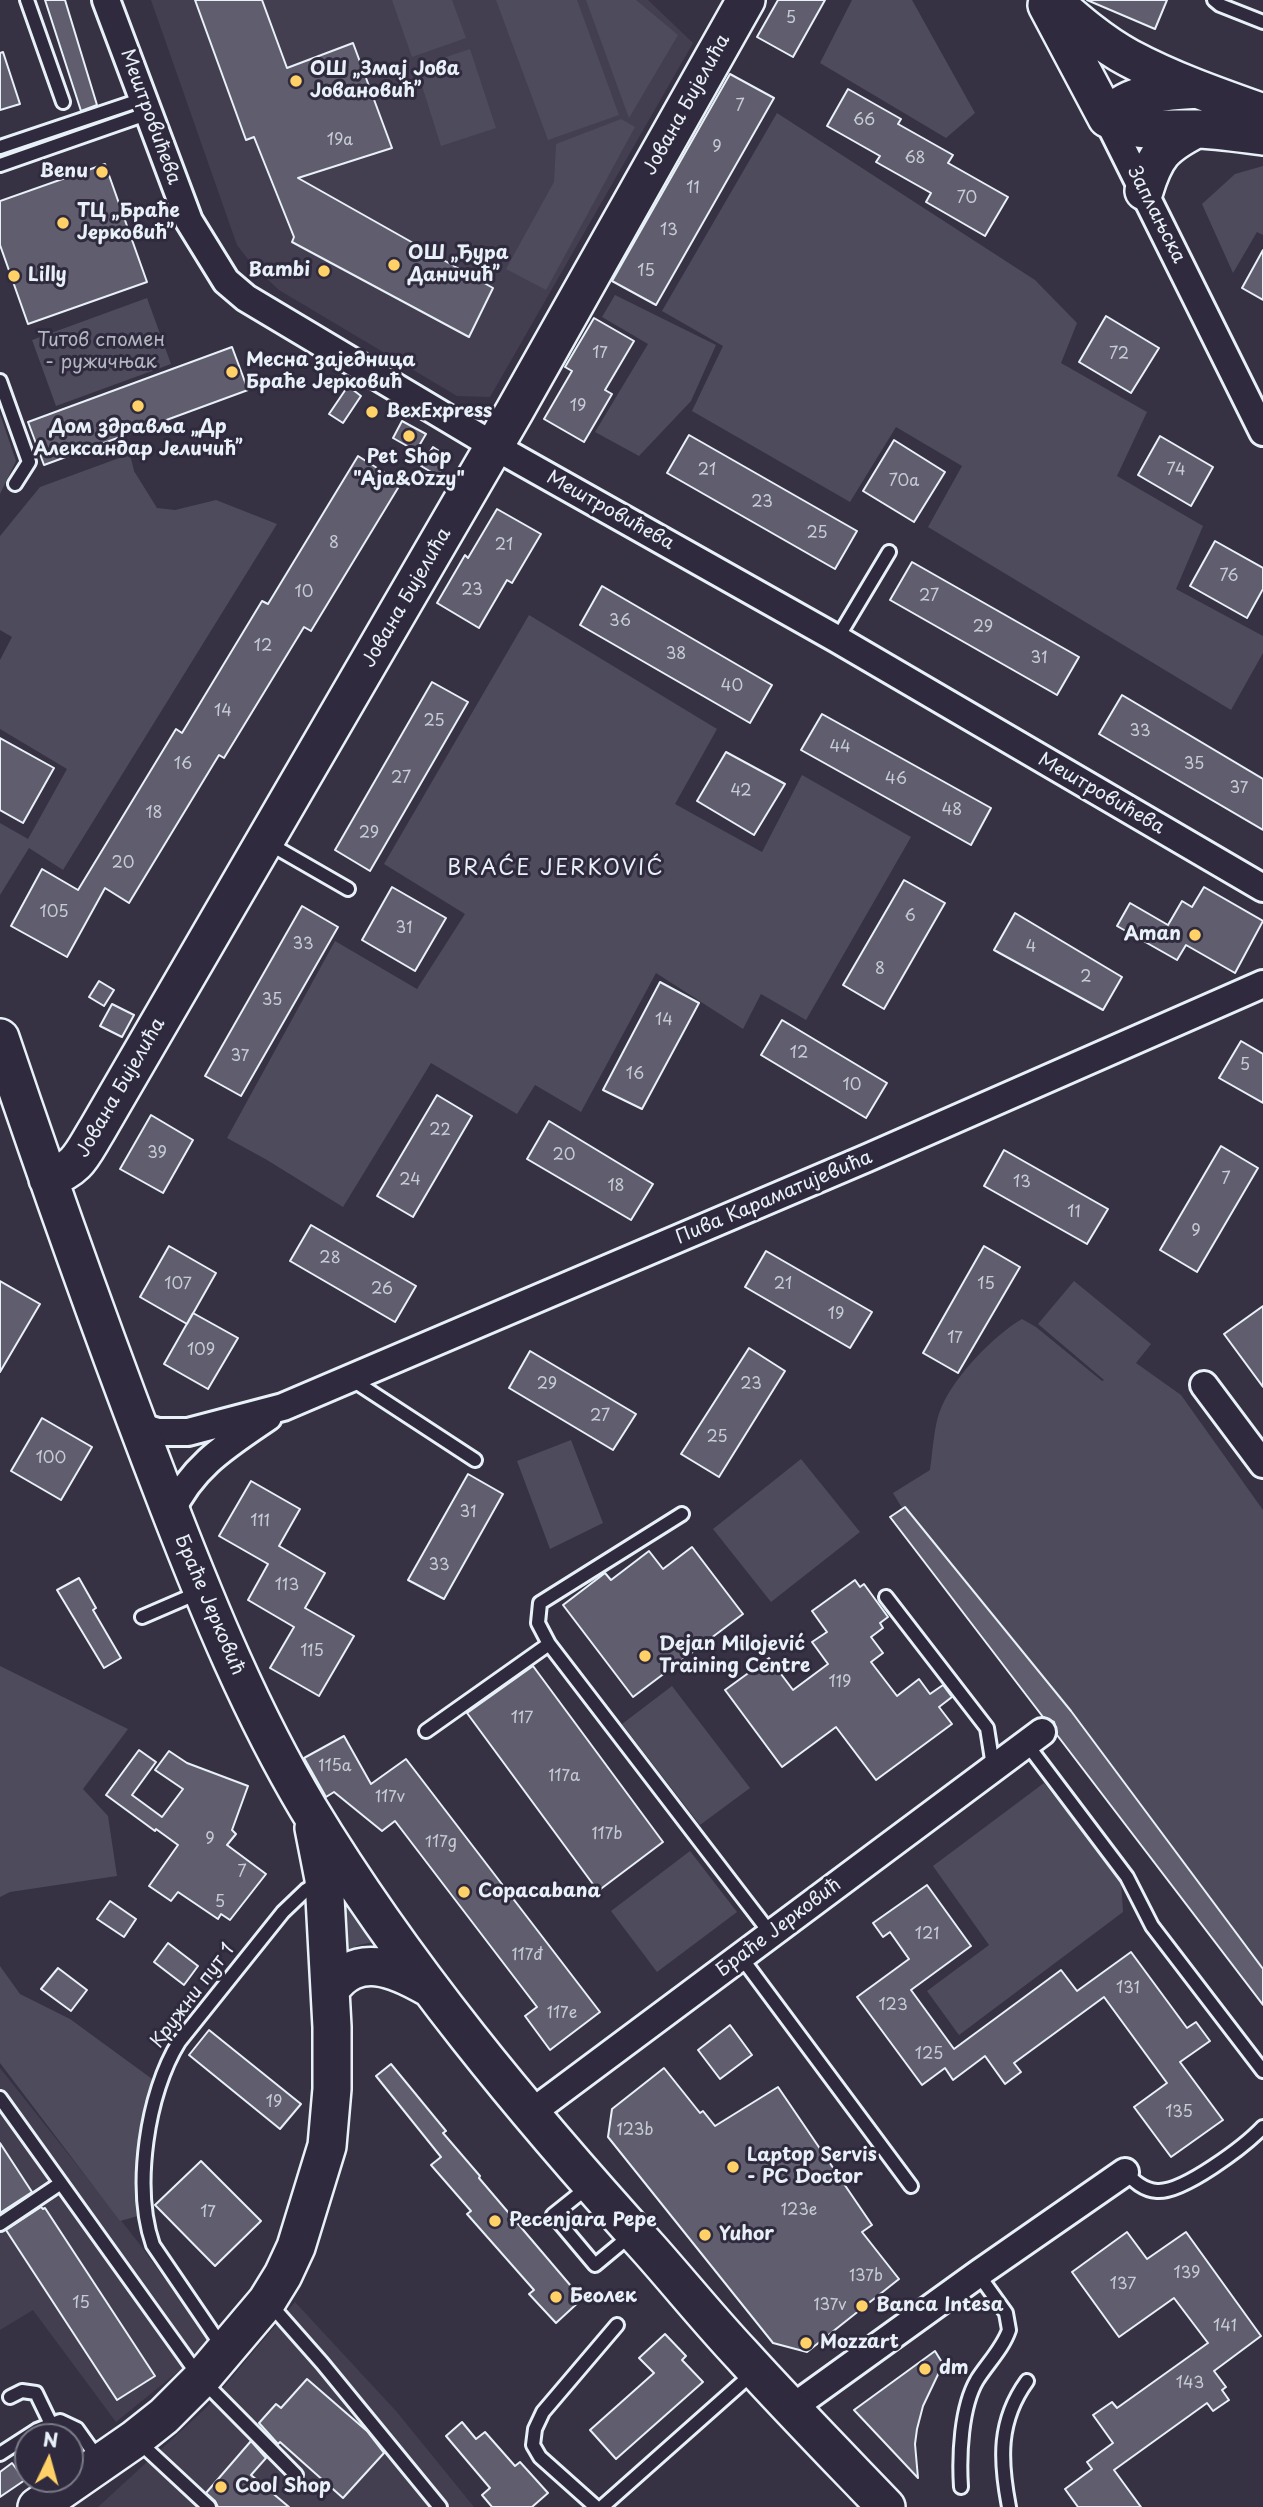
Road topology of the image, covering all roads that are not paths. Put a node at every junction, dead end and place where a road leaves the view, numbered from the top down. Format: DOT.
graph roads {
  1 [pos="27,0"];
  2 [pos="106,0"];
  3 [pos="746,0"];
  4 [pos="1044,0"];
  5 [pos="1052,0"];
  6 [pos="1214,0"];
  7 [pos="1263,22"];
  8 [pos="1197,89"];
  9 [pos="63,102"];
  10 [pos="146,106"];
  11 [pos="1263,113"];
  12 [pos="1107,118"];
  13 [pos="1196,129"];
  14 [pos="1263,136"];
  15 [pos="0,148"];
  16 [pos="0,165"];
  17 [pos="1144,191"];
  18 [pos="0,381"];
  19 [pos="1263,432"];
  20 [pos="494,446"];
  21 [pos="15,484"];
  22 [pos="889,552"];
  23 [pos="837,639"];
  24 [pos="265,841"];
  25 [pos="1263,888"];
  26 [pos="348,889"];
  27 [pos="1263,984"];
  28 [pos="0,1038"];
  29 [pos="48,1179"];
  30 [pos="351,1379"];
  31 [pos="1204,1385"];
  32 [pos="283,1407"];
  33 [pos="137,1426"];
  34 [pos="475,1460"];
  35 [pos="1263,1464"];
  36 [pos="171,1513"];
  37 [pos="682,1514"];
  38 [pos="201,1591"];
  39 [pos="886,1597"];
  40 [pos="142,1617"];
  41 [pos="549,1644"];
  42 [pos="426,1731"];
  43 [pos="1033,1737"];
  44 [pos="993,1766"];
  45 [pos="308,1807"];
  46 [pos="324,1879"];
  47 [pos="771,1934"];
  48 [pos="741,1957"];
  49 [pos="431,1989"];
  50 [pos="330,1990"];
  51 [pos="1263,2071"];
  52 [pos="0,2098"];
  53 [pos="531,2113"];
  54 [pos="1263,2127"];
  55 [pos="1125,2172"];
  56 [pos="61,2183"];
  57 [pos="591,2185"];
  58 [pos="911,2186"];
  59 [pos="0,2224"];
  60 [pos="634,2233"];
  61 [pos="978,2274"];
  62 [pos="267,2301"];
  63 [pos="617,2325"];
  64 [pos="225,2351"];
  65 [pos="756,2370"];
  66 [pos="201,2379"];
  67 [pos="1027,2381"];
  68 [pos="10,2397"];
  69 [pos="792,2408"];
  70 [pos="51,2423"];
  71 [pos="84,2439"];
  72 [pos="135,2439"];
  73 [pos="102,2463"];
  74 [pos="296,2475"];
  75 [pos="961,2487"];
  76 [pos="37,2507"];
  77 [pos="209,2507"];
  78 [pos="440,2507"];
  79 [pos="596,2507"];
  80 [pos="602,2507"];
  81 [pos="887,2507"];
  82 [pos="1009,2507"];
  1 -- 9 [label="lane"];
  2 -- 10 [label="street, Мештровићева"];
  3 -- 20 [label="street, Јована Бијелића"];
  4 -- 12 [label="street, Заплањска"];
  5 -- 8 [label="street"];
  6 -- 7 [label="lane"];
  8 -- 11 [label="street"];
  8 -- 12 [label="street"];
  10 -- 15 [label="lane"];
  10 -- 16 [label="lane"];
  10 -- 20 [label="street, Мештровићева"];
  12 -- 13 [label="street"];
  12 -- 17 [label="street, Заплањска"];
  13 -- 14 [label="street"];
  13 -- 17 [label="street"];
  17 -- 19 [label="street, Заплањска"];
  18 -- 21 [label="lane"];
  20 -- 23 [label="street, Мештровићева"];
  20 -- 24 [label="street, Јована Бијелића"];
  22 -- 23 [label="lane"];
  23 -- 25 [label="street, Мештровићева"];
  24 -- 26 [label="lane"];
  24 -- 29 [label="street, Јована Бијелића"];
  27 -- 30 [label="street, Пива Караматијевића"];
  28 -- 29 [label="street, Браће Јерковић"];
  29 -- 33 [label="street, Браће Јерковић"];
  30 -- 32 [label="street, Пива Караматијевића"];
  30 -- 34 [label="lane"];
  31 -- 35 [label="street"];
  32 -- 33 [label="street, Пива Караматијевића"];
  32 -- 36 [label="street, Пива Караматијевића"];
  33 -- 36 [label="street, Браће Јерковић"];
  36 -- 38 [label="street, Браће Јерковић"];
  37 -- 41 [label="lane"];
  38 -- 40 [label="lane"];
  38 -- 45 [label="street, Браће Јерковић"];
  39 -- 44 [label="lane"];
  41 -- 42 [label="lane"];
  41 -- 47 [label="lane"];
  43 -- 44 [label="street, Браће Јерковић"];
  43 -- 51 [label="lane, Браће Јерковић"];
  44 -- 47 [label="street, Браће Јерковић"];
  45 -- 46 [label="street"];
  45 -- 49 [label="street, Браће Јерковић"];
  46 -- 50 [label="street"];
  46 -- 64 [label="lane, Кружни пут 1"];
  47 -- 48 [label="street, Браће Јерковић"];
  48 -- 53 [label="street, Браће Јерковић"];
  48 -- 58 [label="lane"];
  49 -- 50 [label="street"];
  49 -- 53 [label="street, Браће Јерковић"];
  50 -- 62 [label="street"];
  52 -- 56 [label="lane"];
  53 -- 57 [label="street, Браће Јерковић"];
  54 -- 55 [label="lane"];
  55 -- 61 [label="street"];
  56 -- 59 [label="lane"];
  56 -- 66 [label="lane"];
  57 -- 60 [label="street, Браће Јерковић"];
  57 -- 60 [label="lane"];
  60 -- 65 [label="street, Браће Јерковић"];
  61 -- 69 [label="street"];
  61 -- 75 [label="lane"];
  62 -- 64 [label="street"];
  62 -- 78 [label="lane"];
  63 -- 79 [label="lane"];
  64 -- 66 [label="street"];
  65 -- 69 [label="street, Браће Јерковић"];
  65 -- 80 [label="lane"];
  66 -- 72 [label="street"];
  66 -- 74 [label="lane"];
  67 -- 82 [label="lane"];
  68 -- 70 [label="lane"];
  69 -- 81 [label="street, Браће Јерковић"];
  71 -- 73 [label="lane"];
  72 -- 73 [label="street"];
  72 -- 77 [label="lane"];
  73 -- 76 [label="street"];
}
